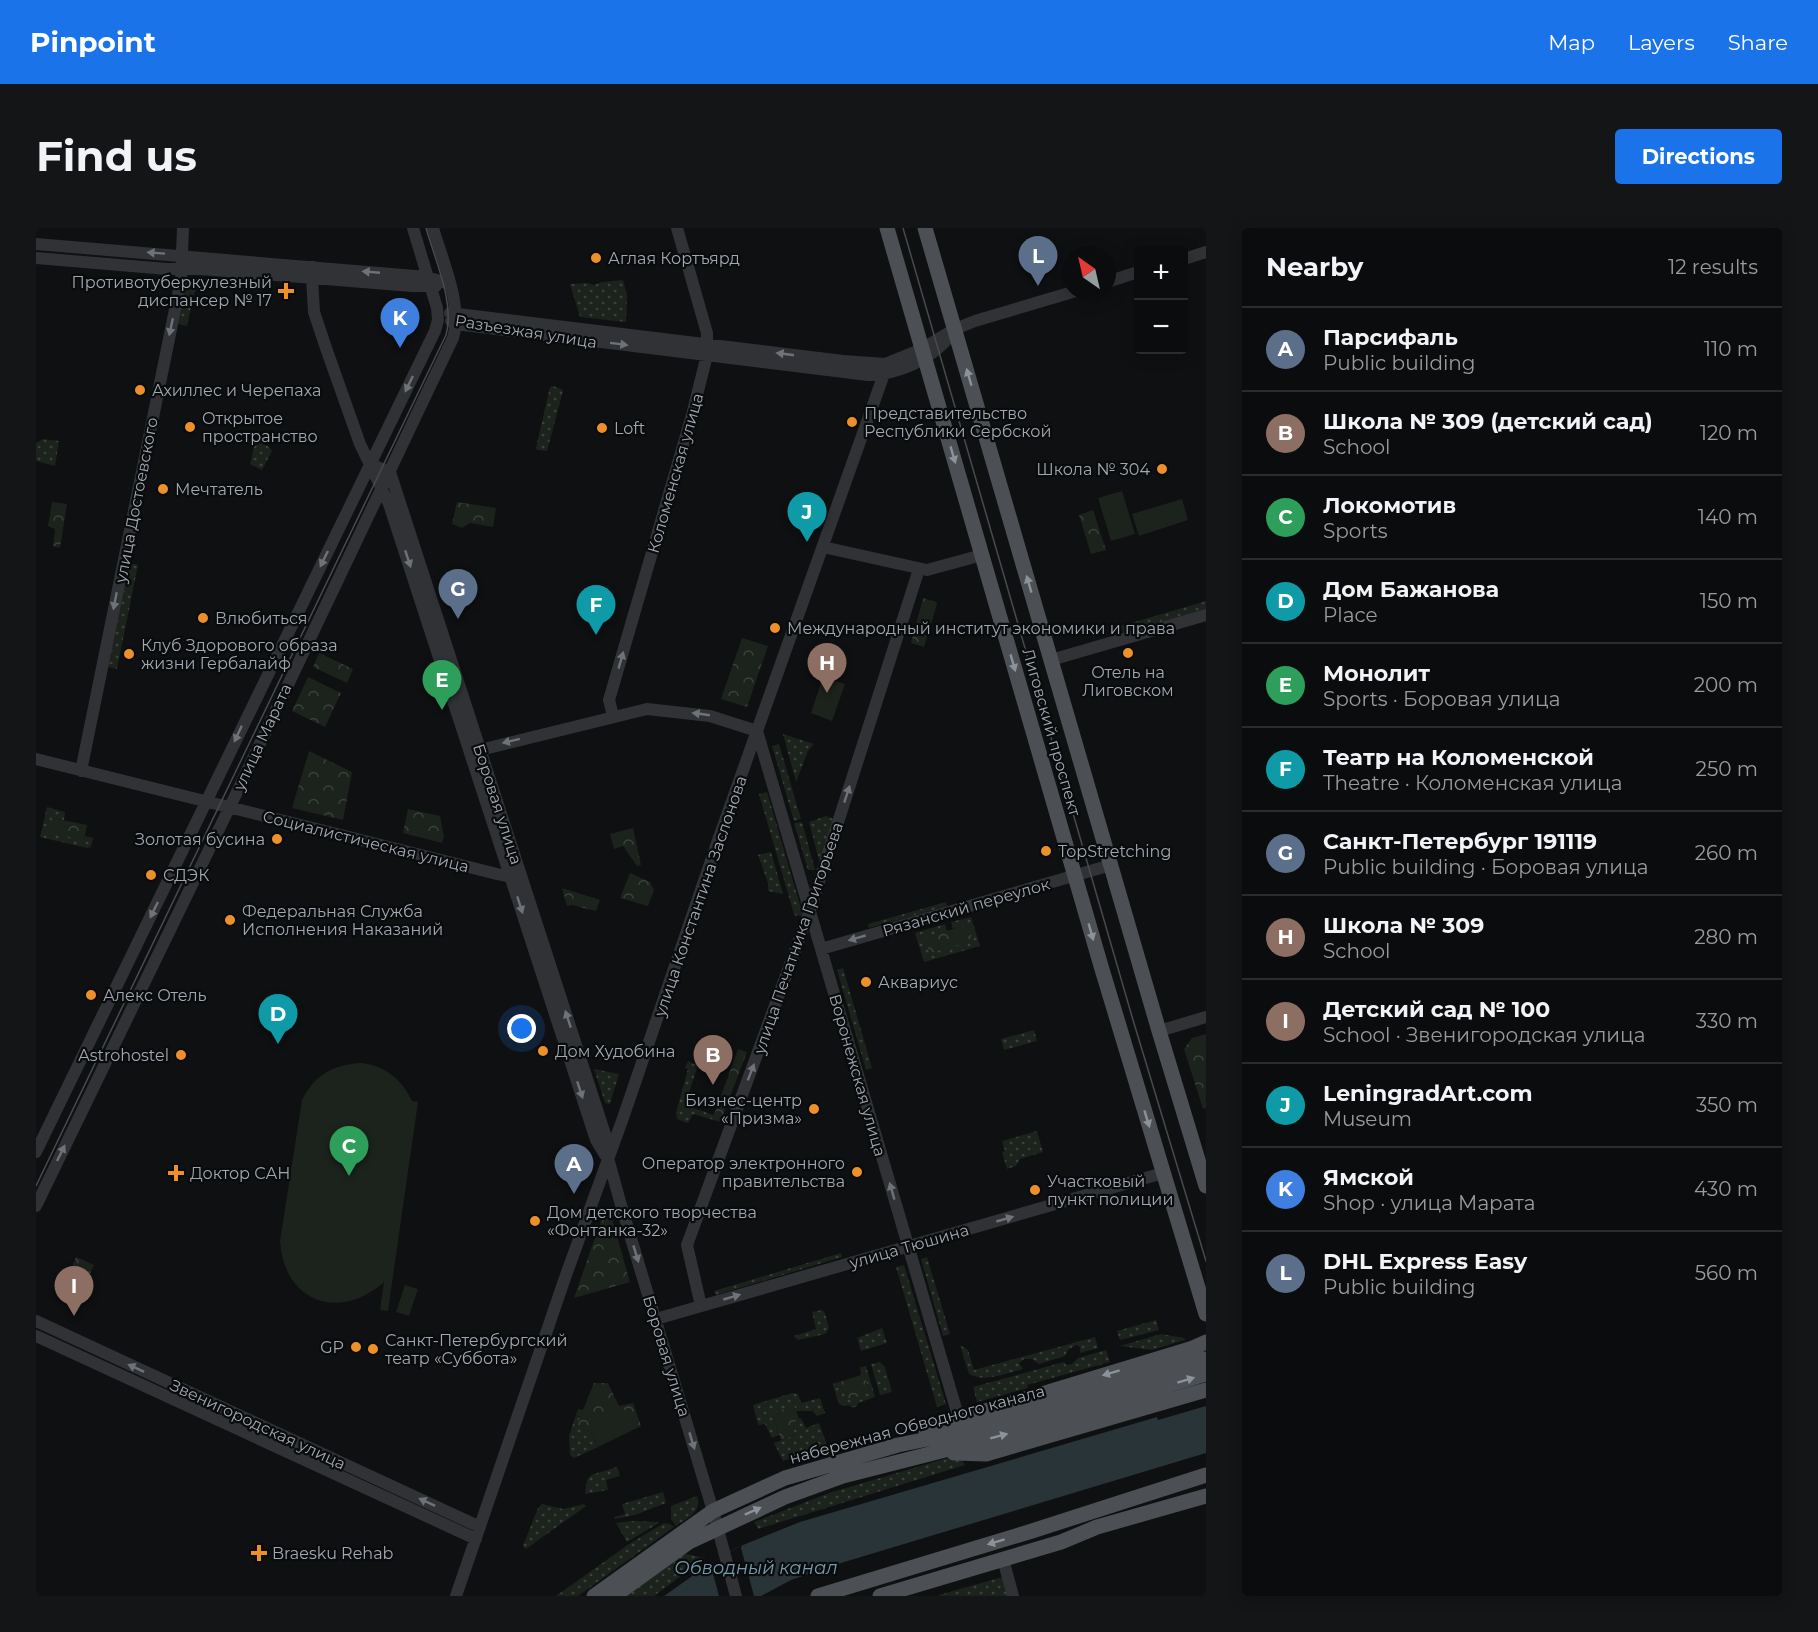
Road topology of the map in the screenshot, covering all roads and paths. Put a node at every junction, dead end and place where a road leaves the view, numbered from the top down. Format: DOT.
graph roads {
  1 [pos="183,228"];
  2 [pos="413,228"];
  3 [pos="433,228"];
  4 [pos="677,228"];
  5 [pos="887,228"];
  6 [pos="925,228"];
  7 [pos="36,244"];
  8 [pos="1206,252"];
  9 [pos="182,255"];
  10 [pos="36,258"];
  11 [pos="1188,258"];
  12 [pos="182,269"];
  13 [pos="313,273"];
  14 [pos="1134,273"];
  15 [pos="1116,279"];
  16 [pos="428,282"];
  17 [pos="449,284"];
  18 [pos="1062,295"];
  19 [pos="438,314"];
  20 [pos="456,318"];
  21 [pos="955,329"];
  22 [pos="707,350"];
  23 [pos="923,354"];
  24 [pos="885,369"];
  25 [pos="370,464"];
  26 [pos="390,472"];
  27 [pos="382,489"];
  28 [pos="823,547"];
  29 [pos="982,555"];
  30 [pos="919,568"];
  31 [pos="1206,615"];
  32 [pos="1051,660"];
  33 [pos="613,716"];
  34 [pos="758,731"];
  35 [pos="476,751"];
  36 [pos="36,759"];
  37 [pos="81,771"];
  38 [pos="206,802"];
  39 [pos="229,807"];
  40 [pos="1111,865"];
  41 [pos="516,876"];
  42 [pos="1075,876"];
  43 [pos="810,910"];
  44 [pos="821,949"];
  45 [pos="1206,1017"];
  46 [pos="1159,1031"];
  47 [pos="36,1152"];
  48 [pos="608,1158"];
  49 [pos="1163,1173"];
  50 [pos="1206,1186"];
  51 [pos="36,1206"];
  52 [pos="908,1247"];
  53 [pos="701,1306"];
  54 [pos="1206,1314"];
  55 [pos="656,1319"];
  56 [pos="36,1321"];
  57 [pos="36,1336"];
  58 [pos="1206,1342"];
  59 [pos="1205,1367"];
  60 [pos="1206,1390"];
  61 [pos="959,1419"];
  62 [pos="898,1445"];
  63 [pos="936,1452"];
  64 [pos="1206,1475"];
  65 [pos="1206,1496"];
  66 [pos="713,1510"];
  67 [pos="480,1527"];
  68 [pos="718,1527"];
  69 [pos="476,1539"];
  70 [pos="1003,1559"];
  71 [pos="458,1595"];
  72 [pos="594,1596"];
  73 [pos="614,1596"];
  74 [pos="736,1596"];
  75 [pos="818,1596"];
  76 [pos="880,1596"];
  77 [pos="1013,1596"];
  1 -- 9 [label="street, улица Достоевского"];
  2 -- 16 [label="street"];
  3 -- 17 [label="street"];
  4 -- 22 [label="street, Коломенская улица"];
  5 -- 23 [label="main road, Лиговский проспект"];
  6 -- 21 [label="main road, Лиговский проспект"];
  9 -- 7 [label="street, one-way"];
  8 -- 11 [label="street"];
  9 -- 12 [label="street, улица Достоевского"];
  9 -- 13 [label="street"];
  10 -- 12 [label="street"];
  12 -- 13 [label="street"];
  12 -- 37 [label="street, улица Достоевского, one-way"];
  13 -- 16 [label="street"];
  13 -- 25 [label="street, Боровая улица"];
  14 -- 15 [label="street"];
  16 -- 17 [label="street"];
  16 -- 19 [label="street"];
  17 -- 20 [label="street"];
  18 -- 21 [label="street"];
  19 -- 20 [label="street, Разъезжая улица"];
  19 -- 25 [label="street, улица Марата, one-way"];
  20 -- 22 [label="street, Разъезжая улица"];
  20 -- 26 [label="street, улица Марата"];
  21 -- 23 [label="street"];
  32 -- 21 [label="main road, Лиговский проспект, one-way"];
  22 -- 24 [label="street, Разъезжая улица"];
  33 -- 22 [label="street, Коломенская улица, one-way"];
  23 -- 24 [label="street"];
  23 -- 29 [label="main road, Лиговский проспект, one-way"];
  24 -- 28 [label="street, улица Константина Заслонова"];
  25 -- 26 [label="street"];
  25 -- 27 [label="street, Боровая улица"];
  25 -- 38 [label="street, улица Марата, one-way"];
  26 -- 27 [label="street, улица Марата"];
  26 -- 35 [label="street, Боровая улица"];
  27 -- 35 [label="street, Боровая улица, one-way"];
  27 -- 39 [label="street, улица Марата"];
  28 -- 30 [label="street"];
  28 -- 34 [label="street, улица Константина Заслонова"];
  29 -- 30 [label="street"];
  29 -- 42 [label="main road, Лиговский проспект, one-way"];
  43 -- 30 [label="street, улица Печатника Григорьева, one-way"];
  31 -- 32 [label="street"];
  32 -- 40 [label="main road, Лиговский проспект"];
  34 -- 33 [label="street, one-way"];
  33 -- 35 [label="street, one-way"];
  34 -- 43 [label="street, Воронежская улица"];
  34 -- 48 [label="street, улица Константина Заслонова"];
  35 -- 41 [label="street, Боровая улица"];
  36 -- 37 [label="street, Социалистическая улица"];
  37 -- 38 [label="street, Социалистическая улица"];
  38 -- 39 [label="street, Социалистическая улица"];
  38 -- 47 [label="street, улица Марата, one-way"];
  39 -- 41 [label="street, Социалистическая улица"];
  51 -- 39 [label="street, улица Марата, one-way"];
  40 -- 42 [label="street, Рязанский переулок"];
  40 -- 46 [label="main road, Лиговский проспект"];
  41 -- 48 [label="street, Боровая улица"];
  42 -- 44 [label="street, Рязанский переулок, one-way"];
  42 -- 49 [label="main road, Лиговский проспект, one-way"];
  43 -- 44 [label="street, Воронежская улица"];
  53 -- 43 [label="street, улица Печатника Григорьева, one-way"];
  52 -- 44 [label="street, Воронежская улица, one-way"];
  45 -- 46 [label="street"];
  46 -- 50 [label="main road, Лиговский проспект"];
  48 -- 55 [label="street, Боровая улица, one-way"];
  48 -- 67 [label="street, улица Константина Заслонова"];
  52 -- 49 [label="street, улица Тюшина, one-way"];
  49 -- 54 [label="main road, Лиговский проспект"];
  53 -- 52 [label="street, улица Тюшина, one-way"];
  52 -- 61 [label="street, Воронежская улица"];
  53 -- 55 [label="street, улица Тюшина"];
  55 -- 66 [label="street, Боровая улица, one-way"];
  67 -- 56 [label="street, Звенигородская улица, one-way"];
  57 -- 69 [label="street, Звенигородская улица"];
  58 -- 61 [label="main road, one-way"];
  59 -- 62 [label="main road, набережная Обводного канала"];
  63 -- 59 [label="main road, набережная Обводного канала, one-way"];
  60 -- 63 [label="main road"];
  61 -- 62 [label="main road"];
  62 -- 66 [label="main road, набережная Обводного канала"];
  68 -- 63 [label="main road, набережная Обводного канала, one-way"];
  64 -- 75 [label="main road, one-way"];
  65 -- 70 [label="main road"];
  66 -- 68 [label="street, Боровая улица"];
  66 -- 72 [label="main road, набережная Обводного канала"];
  67 -- 69 [label="street, улица Константина Заслонова"];
  68 -- 73 [label="main road, набережная Обводного канала"];
  68 -- 74 [label="street, Боровая улица"];
  69 -- 71 [label="street, улица Константина Заслонова"];
  70 -- 76 [label="main road"];
  70 -- 77 [label="street"];
}
